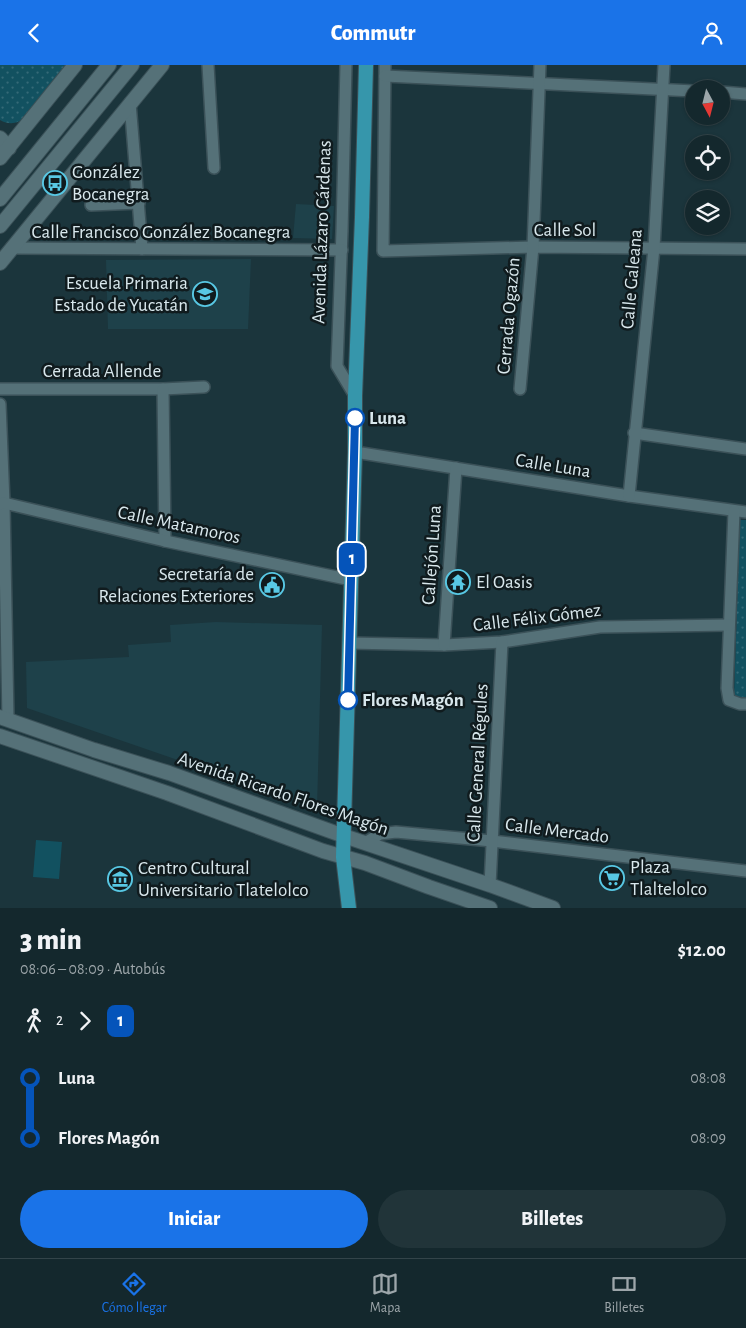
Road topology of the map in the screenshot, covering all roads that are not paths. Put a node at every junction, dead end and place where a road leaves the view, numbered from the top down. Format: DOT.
graph roads {
  1 [pos="75,65"];
  2 [pos="108,65"];
  3 [pos="132,65"];
  4 [pos="162,65"];
  5 [pos="208,65"];
  6 [pos="346,65"];
  7 [pos="366,65"];
  8 [pos="540,65"];
  9 [pos="664,65"];
  10 [pos="385,70"];
  11 [pos="539,83"];
  12 [pos="662,89"];
  13 [pos="685,90"];
  14 [pos="730,93"];
  15 [pos="746,94"];
  16 [pos="130,103"];
  17 [pos="3,148"];
  18 [pos="214,168"];
  19 [pos="0,199"];
  20 [pos="138,203"];
  21 [pos="91,205"];
  22 [pos="0,226"];
  23 [pos="533,247"];
  24 [pos="11,248"];
  25 [pos="654,248"];
  26 [pos="142,249"];
  27 [pos="342,249"];
  28 [pos="746,249"];
  29 [pos="0,263"];
  30 [pos="204,387"];
  31 [pos="0,389"];
  32 [pos="163,389"];
  33 [pos="520,389"];
  34 [pos="355,396"];
  35 [pos="0,404"];
  36 [pos="634,433"];
  37 [pos="746,449"];
  38 [pos="355,452"];
  39 [pos="456,468"];
  40 [pos="629,496"];
  41 [pos="2,503"];
  42 [pos="734,511"];
  43 [pos="746,513"];
  44 [pos="165,541"];
  45 [pos="351,580"];
  46 [pos="729,625"];
  47 [pos="502,642"];
  48 [pos="349,643"];
  49 [pos="444,645"];
  50 [pos="746,704"];
  51 [pos="4,719"];
  52 [pos="0,736"];
  53 [pos="344,836"];
  54 [pos="492,841"];
  55 [pos="366,843"];
  56 [pos="343,857"];
  57 [pos="746,871"];
  58 [pos="490,885"];
  59 [pos="348,908"];
  60 [pos="490,908"];
  61 [pos="553,908"];
  1 -- 17 [label="main road"];
  2 -- 19 [label="main road"];
  3 -- 22 [label="main road"];
  4 -- 16 [label="main road"];
  5 -- 18 [label="street"];
  6 -- 27 [label="street, Avenida Lázaro Cárdenas"];
  7 -- 34 [label="main road, Avenida Lázaro Cárdenas"];
  8 -- 11 [label="street, Cerrada Ogazón"];
  9 -- 12 [label="street, Calle Galeana"];
  10 -- 11 [label="street"];
  10 -- 23 [label="street, Calle Sol"];
  11 -- 12 [label="street"];
  11 -- 23 [label="street, Cerrada Ogazón"];
  12 -- 13 [label="street"];
  12 -- 25 [label="street, Calle Galeana"];
  14 -- 15 [label="street"];
  16 -- 20 [label="street"];
  16 -- 24 [label="main road"];
  20 -- 21 [label="street"];
  20 -- 26 [label="street"];
  23 -- 25 [label="street, Calle Sol"];
  23 -- 33 [label="street, Cerrada Ogazón"];
  24 -- 26 [label="street, Calle Francisco González Bocanegra"];
  24 -- 29 [label="main road"];
  25 -- 28 [label="street, Calle Sol"];
  25 -- 36 [label="street, Calle Galeana"];
  26 -- 27 [label="street, Calle Francisco González Bocanegra"];
  27 -- 34 [label="street, Avenida Lázaro Cárdenas"];
  30 -- 32 [label="street, Cerrada Allende"];
  31 -- 32 [label="street, Cerrada Allende"];
  32 -- 44 [label="street"];
  34 -- 38 [label="main road, Avenida Lázaro Cárdenas"];
  35 -- 41 [label="street"];
  36 -- 37 [label="street"];
  36 -- 40 [label="street, Calle Galeana"];
  38 -- 39 [label="street, Calle Luna"];
  38 -- 45 [label="main road, Avenida Lázaro Cárdenas"];
  39 -- 40 [label="street, Calle Luna"];
  39 -- 49 [label="street, Callejón Luna"];
  40 -- 42 [label="street, Calle Luna"];
  41 -- 44 [label="street, Calle Matamoros"];
  41 -- 51 [label="street"];
  42 -- 43 [label="street, Calle Luna"];
  42 -- 46 [label="street"];
  44 -- 45 [label="street, Calle Matamoros"];
  45 -- 48 [label="main road, Avenida Lázaro Cárdenas"];
  46 -- 47 [label="street, Calle Félix Gómez"];
  46 -- 50 [label="street"];
  47 -- 49 [label="street, Calle Félix Gómez"];
  47 -- 54 [label="street, Calle General Régules"];
  48 -- 49 [label="street, Calle Félix Gómez"];
  48 -- 53 [label="main road, Avenida Lázaro Cárdenas"];
  51 -- 53 [label="main road, Avenida Ricardo Flores Magón"];
  52 -- 56 [label="main road, Avenida Ricardo Flores Magón"];
  53 -- 55 [label="main road, Avenida Ricardo Flores Magón"];
  53 -- 56 [label="main road, Avenida Lázaro Cárdenas"];
  54 -- 55 [label="street, Calle Mercado"];
  54 -- 57 [label="street, Calle Mercado"];
  54 -- 58 [label="street, Calle General Régules"];
  55 -- 58 [label="main road, Avenida Ricardo Flores Magón"];
  56 -- 59 [label="main road, Avenida Lázaro Cárdenas"];
  56 -- 60 [label="main road, Avenida Ricardo Flores Magón"];
  58 -- 61 [label="main road, Avenida Ricardo Flores Magón"];
}
